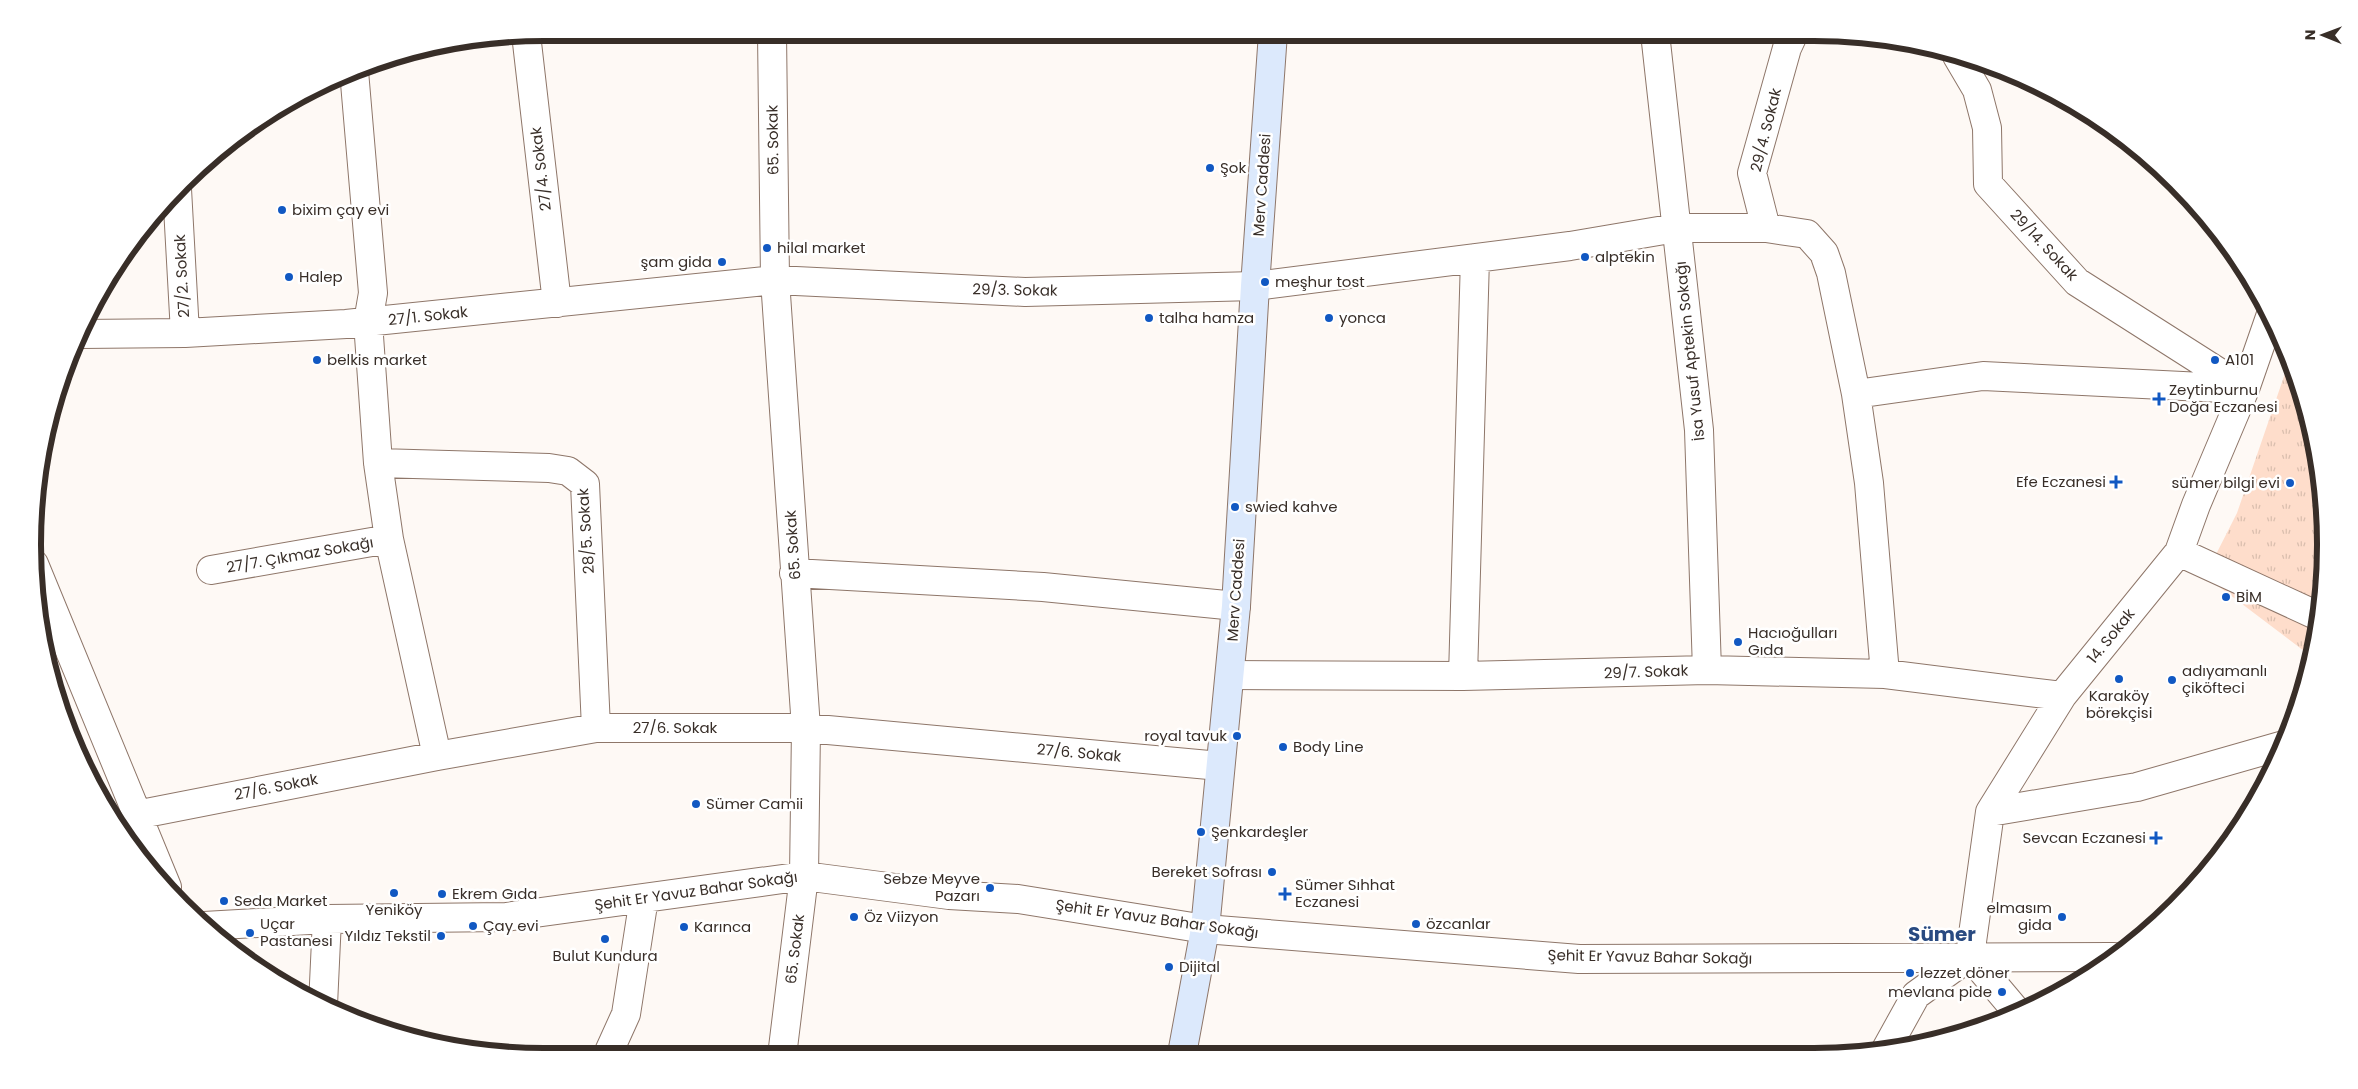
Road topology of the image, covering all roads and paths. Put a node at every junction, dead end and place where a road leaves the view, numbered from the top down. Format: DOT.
graph roads {
  1 [pos="772,41"];
  2 [pos="1273,41"];
  3 [pos="1656,41"];
  4 [pos="1790,41"];
  5 [pos="527,42"];
  6 [pos="1961,64"];
  7 [pos="355,79"];
  8 [pos="178,201"];
  9 [pos="1676,228"];
  10 [pos="1766,228"];
  11 [pos="1475,258"];
  12 [pos="775,280"];
  13 [pos="1255,286"];
  14 [pos="556,303"];
  15 [pos="368,322"];
  16 [pos="2267,326"];
  17 [pos="185,332"];
  18 [pos="88,334"];
  19 [pos="2245,389"];
  20 [pos="1856,394"];
  21 [pos="378,463"];
  22 [pos="389,539"];
  23 [pos="2180,552"];
  24 [pos="211,570"];
  25 [pos="794,573"];
  26 [pos="43,587"];
  27 [pos="1236,606"];
  28 [pos="2312,613"];
  29 [pos="1707,670"];
  30 [pos="1885,674"];
  31 [pos="1230,675"];
  32 [pos="1463,676"];
  33 [pos="2062,696"];
  34 [pos="596,728"];
  35 [pos="806,728"];
  36 [pos="2273,748"];
  37 [pos="437,756"];
  38 [pos="1220,766"];
  39 [pos="1990,812"];
  40 [pos="136,815"];
  41 [pos="158,867"];
  42 [pos="804,876"];
  43 [pos="644,898"];
  44 [pos="327,920"];
  45 [pos="216,925"];
  46 [pos="1206,928"];
  47 [pos="1970,956"];
  48 [pos="2102,957"];
  49 [pos="323,997"];
  50 [pos="2012,1006"];
  51 [pos="1890,1041"];
  52 [pos="611,1048"];
  53 [pos="783,1048"];
  54 [pos="1183,1048"];
  1 -- 12 [label="street, 65. Sokak"];
  2 -- 13 [label="main road, Merv Caddesi"];
  3 -- 9 [label="street, İsa Yusuf Aptekin Sokağı"];
  4 -- 10 [label="street, 29/4. Sokak"];
  5 -- 14 [label="street, 27/4. Sokak"];
  6 -- 19 [label="street, 29/14. Sokak"];
  7 -- 15 [label="street"];
  8 -- 17 [label="street, 27/2. Sokak"];
  9 -- 10 [label="street, 29/3. Sokak"];
  9 -- 11 [label="street, 29/3. Sokak"];
  9 -- 29 [label="street, İsa Yusuf Aptekin Sokağı"];
  10 -- 20 [label="street, 29/3. Sokak"];
  11 -- 13 [label="street, 29/3. Sokak"];
  11 -- 32 [label="street"];
  12 -- 13 [label="street, 29/3. Sokak"];
  12 -- 14 [label="street, 27/1. Sokak"];
  12 -- 25 [label="street, 65. Sokak"];
  13 -- 27 [label="main road, Merv Caddesi"];
  14 -- 15 [label="street, 27/1. Sokak"];
  15 -- 17 [label="street, 27/1. Sokak"];
  15 -- 21 [label="street"];
  16 -- 19 [label="street, 14. Sokak"];
  17 -- 18 [label="street, 27/1. Sokak"];
  19 -- 20 [label="street"];
  19 -- 23 [label="street, 14. Sokak"];
  20 -- 30 [label="street, 29/3. Sokak"];
  21 -- 22 [label="street"];
  21 -- 34 [label="street, 28/5. Sokak"];
  22 -- 24 [label="street, 27/7. Çıkmaz Sokağı"];
  22 -- 37 [label="street"];
  23 -- 28 [label="street"];
  23 -- 33 [label="street, 14. Sokak"];
  25 -- 27 [label="street"];
  25 -- 35 [label="street, 65. Sokak"];
  26 -- 40 [label="street"];
  27 -- 31 [label="main road, Merv Caddesi"];
  29 -- 30 [label="street, 29/7. Sokak"];
  29 -- 32 [label="street, 29/7. Sokak"];
  30 -- 33 [label="street, 29/7. Sokak"];
  31 -- 32 [label="street, 29/7. Sokak"];
  31 -- 38 [label="main road, Merv Caddesi"];
  33 -- 39 [label="street, 14. Sokak"];
  34 -- 35 [label="street, 27/6. Sokak"];
  34 -- 37 [label="street, 27/6. Sokak"];
  35 -- 38 [label="street, 27/6. Sokak"];
  35 -- 42 [label="street, 65. Sokak"];
  36 -- 39 [label="street"];
  37 -- 40 [label="street, 27/6. Sokak"];
  38 -- 46 [label="main road, Merv Caddesi"];
  39 -- 47 [label="street, 14. Sokak"];
  40 -- 41 [label="street"];
  42 -- 43 [label="street, Şehit Er Yavuz Bahar Sokağı"];
  42 -- 46 [label="street, Şehit Er Yavuz Bahar Sokağı"];
  42 -- 53 [label="street, 65. Sokak"];
  43 -- 44 [label="street, Şehit Er Yavuz Bahar Sokağı"];
  43 -- 52 [label="street"];
  44 -- 45 [label="street, Şehit Er Yavuz Bahar Sokağı"];
  44 -- 49 [label="street"];
  46 -- 47 [label="street, Şehit Er Yavuz Bahar Sokağı"];
  46 -- 54 [label="main road, Merv Caddesi"];
  47 -- 48 [label="street, Şehit Er Yavuz Bahar Sokağı"];
  47 -- 50 [label="street"];
  47 -- 51 [label="street"];
}
